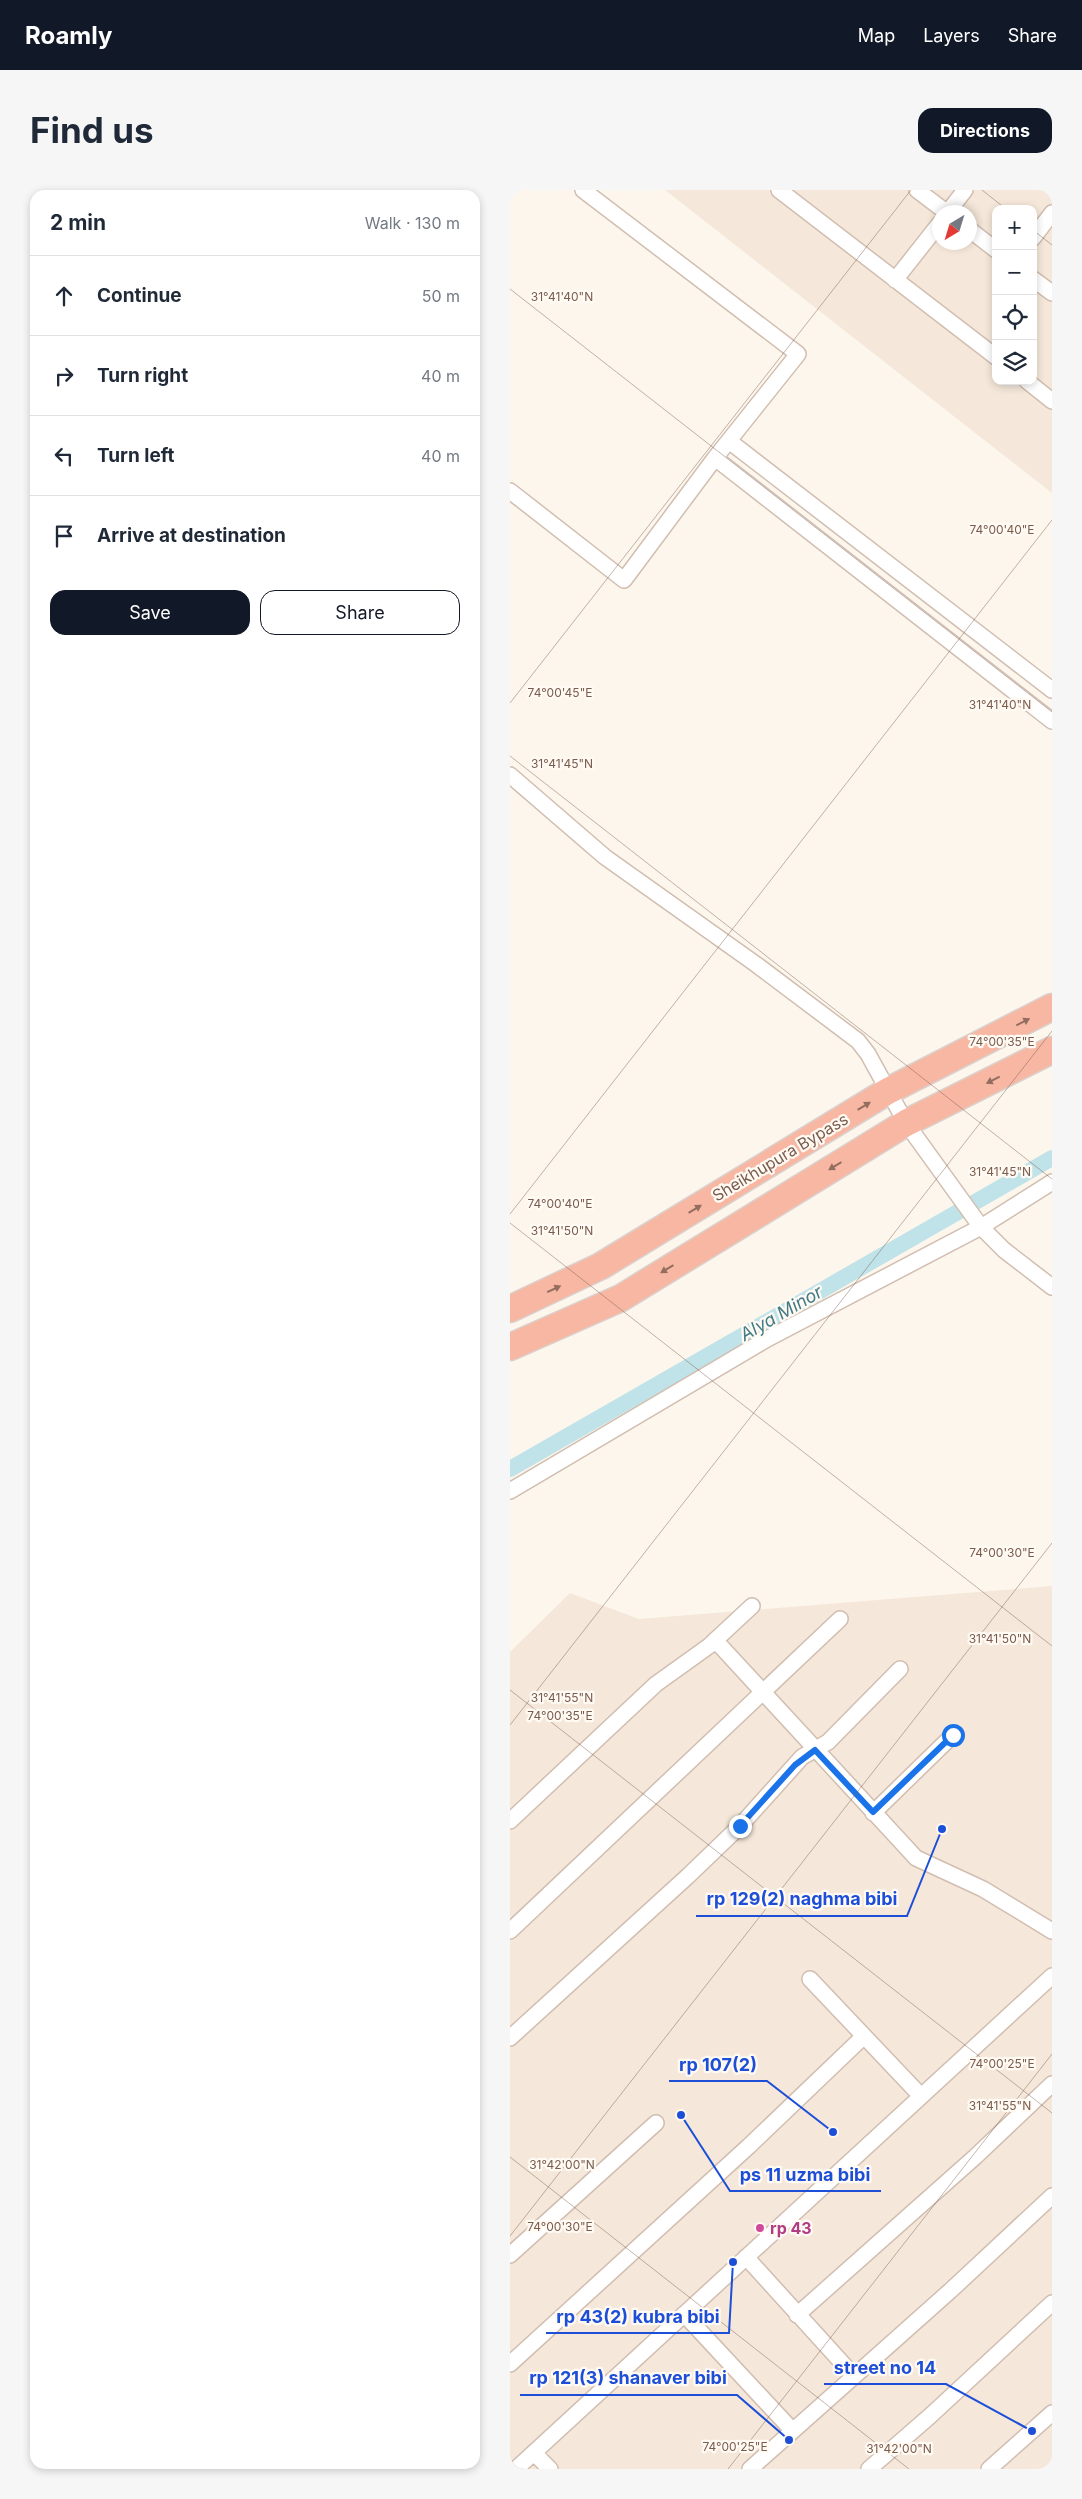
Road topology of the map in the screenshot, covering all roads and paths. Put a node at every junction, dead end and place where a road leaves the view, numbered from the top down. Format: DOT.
graph roads {
  1 [pos="584,190"];
  2 [pos="779,190"];
  3 [pos="917,190"];
  4 [pos="965,190"];
  5 [pos="937,205"];
  6 [pos="953,205"];
  7 [pos="1052,214"];
  8 [pos="932,233"];
  9 [pos="1037,233"];
  10 [pos="977,235"];
  11 [pos="992,247"];
  12 [pos="895,280"];
  13 [pos="1037,282"];
  14 [pos="1052,293"];
  15 [pos="992,354"];
  16 [pos="1032,385"];
  17 [pos="1052,401"];
  18 [pos="729,441"];
  19 [pos="715,458"];
  20 [pos="510,491"];
  21 [pos="1052,690"];
  22 [pos="1052,721"];
  23 [pos="510,775"];
  24 [pos="1052,1007"];
  25 [pos="1052,1050"];
  26 [pos="888,1091"];
  27 [pos="906,1123"];
  28 [pos="1052,1182"];
  29 [pos="981,1227"];
  30 [pos="1052,1287"];
  31 [pos="510,1309"];
  32 [pos="510,1347"];
  33 [pos="510,1491"];
  34 [pos="752,1606"];
  35 [pos="840,1619"];
  36 [pos="715,1640"];
  37 [pos="900,1669"];
  38 [pos="763,1693"];
  39 [pos="953,1735"];
  40 [pos="815,1750"];
  41 [pos="873,1812"];
  42 [pos="510,1821"];
  43 [pos="510,1931"];
  44 [pos="1052,1932"];
  45 [pos="1052,1976"];
  46 [pos="810,1979"];
  47 [pos="864,2036"];
  48 [pos="510,2038"];
  49 [pos="1052,2084"];
  50 [pos="920,2095"];
  51 [pos="656,2123"];
  52 [pos="1052,2196"];
  53 [pos="510,2255"];
  54 [pos="746,2258"];
  55 [pos="1052,2303"];
  56 [pos="684,2314"];
  57 [pos="797,2314"];
  58 [pos="510,2364"];
  59 [pos="854,2376"];
  60 [pos="1052,2413"];
  61 [pos="792,2430"];
  62 [pos="534,2453"];
  63 [pos="516,2469"];
  64 [pos="550,2469"];
  65 [pos="750,2469"];
  66 [pos="869,2469"];
  67 [pos="989,2469"];
  1 -- 18 [label="street"];
  2 -- 12 [label="street"];
  3 -- 5 [label="street"];
  4 -- 6 [label="street"];
  7 -- 9 [label="street"];
  8 -- 12 [label="street"];
  10 -- 11 [label="street"];
  12 -- 15 [label="street"];
  13 -- 14 [label="street"];
  16 -- 17 [label="street"];
  18 -- 19 [label="street"];
  18 -- 21 [label="street"];
  19 -- 20 [label="street"];
  19 -- 22 [label="street"];
  23 -- 26 [label="street"];
  26 -- 24 [label="highway, Sheikhupura Bypass, one-way"];
  25 -- 27 [label="highway, one-way"];
  26 -- 27 [label="street"];
  31 -- 26 [label="highway, Sheikhupura Bypass, one-way"];
  27 -- 29 [label="street"];
  27 -- 32 [label="highway, one-way"];
  28 -- 29 [label="street"];
  29 -- 30 [label="street"];
  29 -- 33 [label="street"];
  34 -- 36 [label="street"];
  35 -- 38 [label="street"];
  36 -- 38 [label="street"];
  36 -- 42 [label="street"];
  37 -- 40 [label="street"];
  38 -- 40 [label="street"];
  38 -- 43 [label="street"];
  39 -- 41 [label="street"];
  40 -- 41 [label="street"];
  40 -- 48 [label="street"];
  41 -- 44 [label="street"];
  45 -- 50 [label="street"];
  46 -- 47 [label="street"];
  47 -- 50 [label="street"];
  47 -- 58 [label="street"];
  49 -- 57 [label="street"];
  50 -- 54 [label="street"];
  51 -- 53 [label="street"];
  52 -- 59 [label="street"];
  54 -- 56 [label="street"];
  54 -- 57 [label="street"];
  55 -- 66 [label="street"];
  56 -- 61 [label="street"];
  56 -- 62 [label="street"];
  57 -- 59 [label="street"];
  59 -- 61 [label="street"];
  60 -- 67 [label="street"];
  61 -- 65 [label="street"];
  62 -- 63 [label="street"];
  62 -- 64 [label="street"];
}
